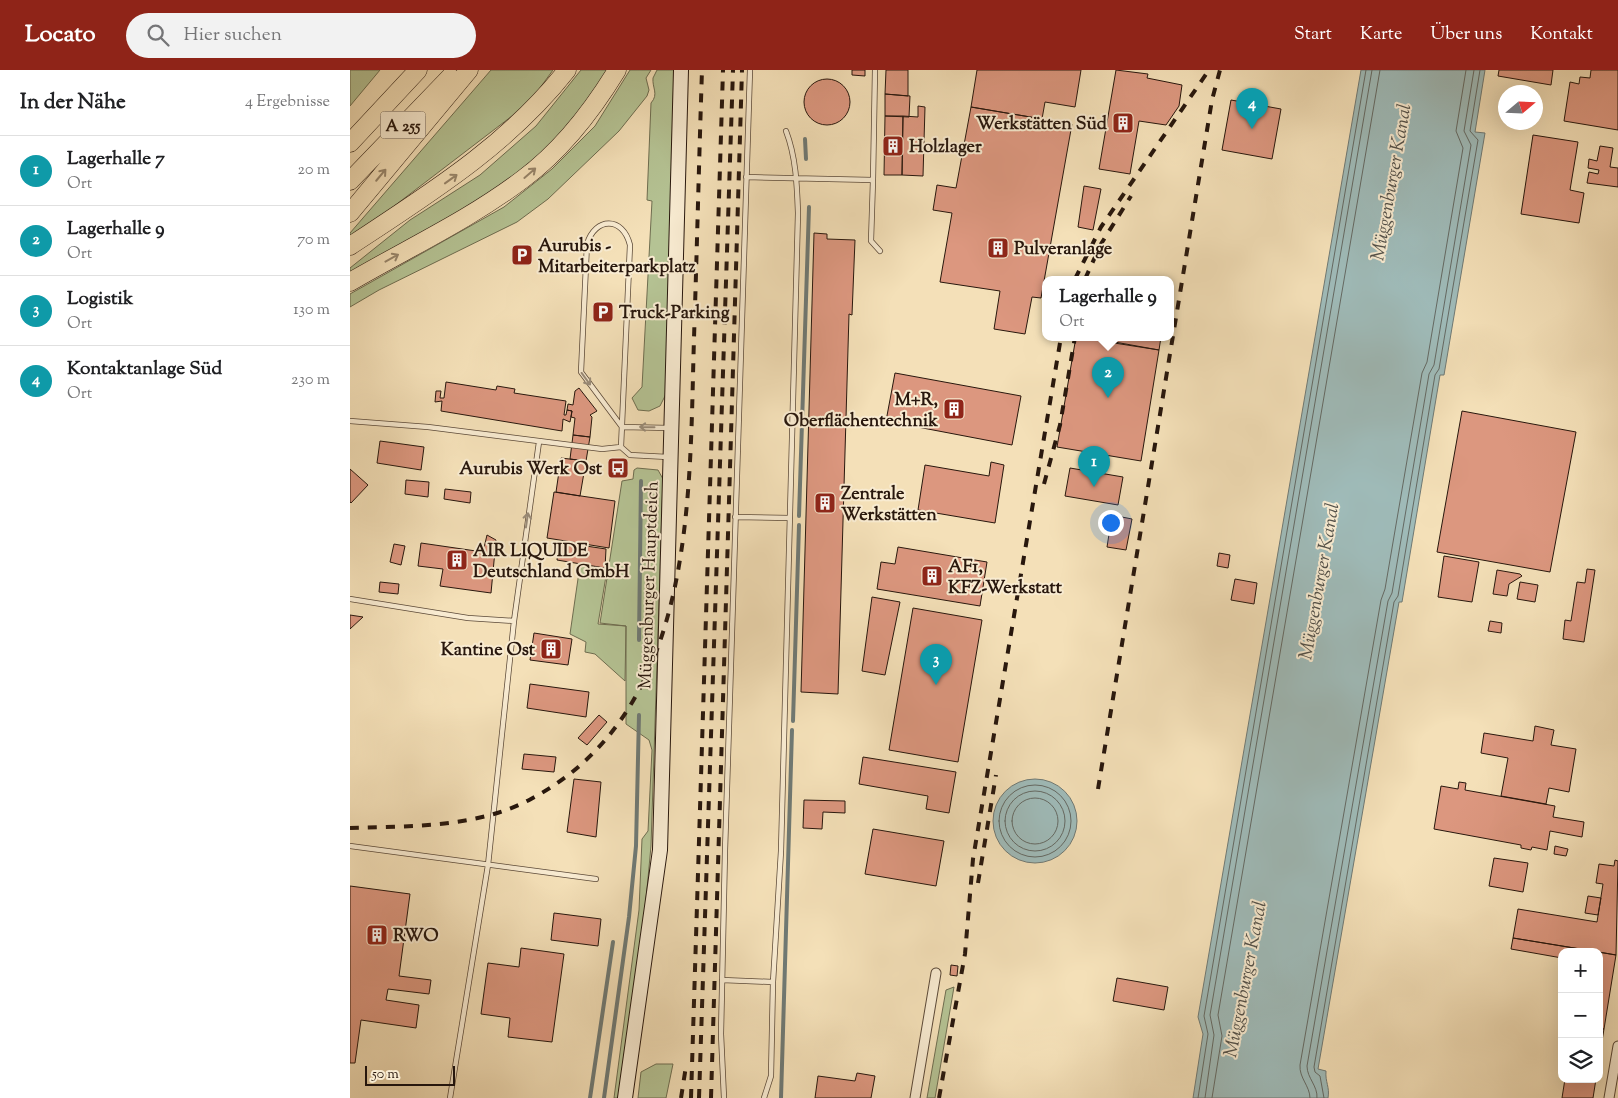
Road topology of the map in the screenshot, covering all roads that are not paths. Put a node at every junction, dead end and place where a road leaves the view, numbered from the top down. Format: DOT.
graph roads {
  1 [pos="412,70"];
  2 [pos="418,70"];
  3 [pos="456,70"];
  4 [pos="469,70"];
  5 [pos="567,70"];
  6 [pos="617,70"];
  7 [pos="681,70"];
  8 [pos="750,70"];
  9 [pos="875,70"];
  10 [pos="401,90"];
  11 [pos="786,131"];
  12 [pos="350,143"];
  13 [pos="746,177"];
  14 [pos="796,178"];
  15 [pos="873,180"];
  16 [pos="350,181"];
  17 [pos="411,206"];
  18 [pos="350,213"];
  19 [pos="350,246"];
  20 [pos="880,251"];
  21 [pos="350,257"];
  22 [pos="350,282"];
  23 [pos="350,421"];
  24 [pos="622,427"];
  25 [pos="672,428"];
  26 [pos="539,442"];
  27 [pos="621,447"];
  28 [pos="671,457"];
  29 [pos="735,517"];
  30 [pos="790,518"];
  31 [pos="350,599"];
  32 [pos="514,621"];
  33 [pos="350,846"];
  34 [pos="488,864"];
  35 [pos="596,879"];
  36 [pos="936,973"];
  37 [pos="722,980"];
  38 [pos="773,982"];
  39 [pos="1618,1046"];
  40 [pos="450,1098"];
  41 [pos="625,1098"];
  42 [pos="724,1098"];
  43 [pos="764,1098"];
  44 [pos="915,1098"];
  45 [pos="1609,1098"];
  1 -- 10 [label="highway"];
  2 -- 10 [label="highway, A 255"];
  3 -- 16 [label="highway, A 255"];
  18 -- 4 [label="highway, one-way"];
  17 -- 5 [label="highway, one-way"];
  22 -- 6 [label="highway, one-way"];
  7 -- 25 [label="street, Müggenburger Hauptdeich"];
  8 -- 13 [label="lane"];
  9 -- 15 [label="lane"];
  10 -- 12 [label="highway, A 255"];
  11 -- 14 [label="lane"];
  13 -- 14 [label="lane"];
  13 -- 29 [label="lane"];
  14 -- 15 [label="lane"];
  14 -- 30 [label="lane"];
  15 -- 20 [label="lane"];
  17 -- 19 [label="highway"];
  17 -- 21 [label="highway"];
  23 -- 26 [label="lane"];
  24 -- 24 [label="lane, one-way"];
  25 -- 24 [label="lane, one-way"];
  24 -- 27 [label="lane"];
  25 -- 28 [label="street, Müggenburger Hauptdeich"];
  26 -- 27 [label="lane"];
  32 -- 26 [label="lane, one-way"];
  27 -- 28 [label="lane"];
  28 -- 41 [label="street, Müggenburger Hauptdeich"];
  29 -- 30 [label="lane"];
  29 -- 37 [label="lane"];
  30 -- 38 [label="lane"];
  31 -- 32 [label="lane"];
  32 -- 34 [label="lane"];
  33 -- 34 [label="lane"];
  34 -- 35 [label="lane"];
  34 -- 40 [label="lane"];
  36 -- 44 [label="street"];
  37 -- 38 [label="lane"];
  37 -- 42 [label="lane"];
  38 -- 43 [label="lane"];
  39 -- 45 [label="street"];
}
